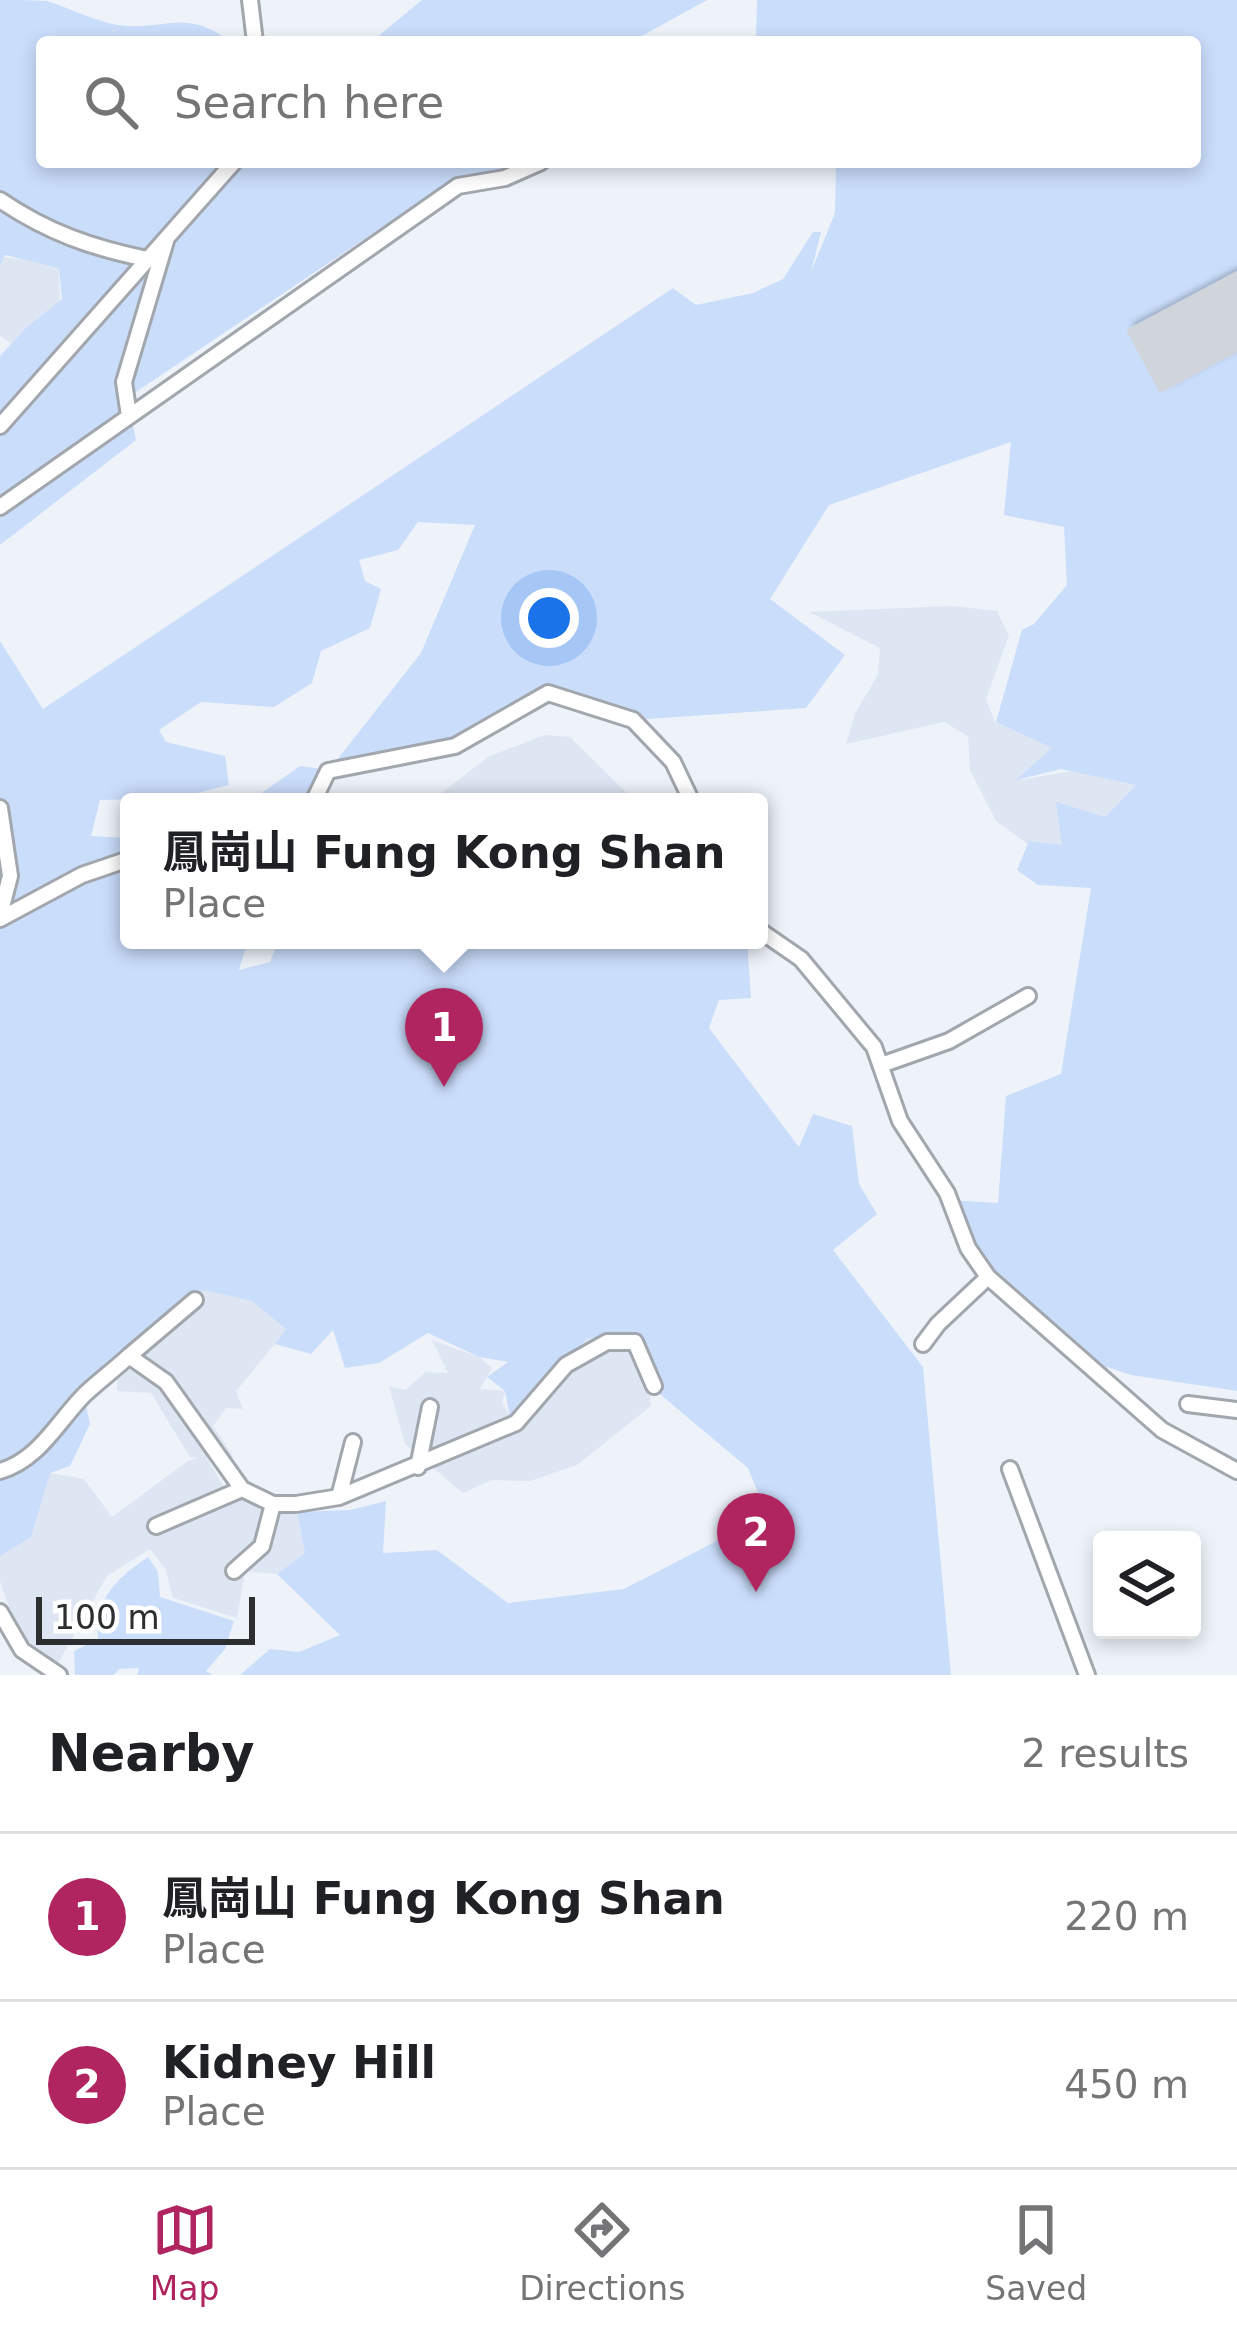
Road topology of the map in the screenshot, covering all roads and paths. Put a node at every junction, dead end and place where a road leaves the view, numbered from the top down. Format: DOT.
graph roads {
  1 [pos="250,0"];
  2 [pos="254,36"];
  3 [pos="229,168"];
  4 [pos="528,168"];
  5 [pos="0,200"];
  6 [pos="168,236"];
  7 [pos="147,259"];
  8 [pos="129,416"];
  9 [pos="0,426"];
  10 [pos="0,507"];
  11 [pos="317,793"];
  12 [pos="688,793"];
  13 [pos="0,808"];
  14 [pos="120,862"];
  15 [pos="0,917"];
  16 [pos="768,936"];
  17 [pos="1028,996"];
  18 [pos="881,1065"];
  19 [pos="988,1277"];
  20 [pos="195,1300"];
  21 [pos="923,1344"];
  22 [pos="129,1356"];
  23 [pos="654,1386"];
  24 [pos="1188,1405"];
  25 [pos="430,1407"];
  26 [pos="1237,1410"];
  27 [pos="353,1442"];
  28 [pos="418,1467"];
  29 [pos="1010,1469"];
  30 [pos="0,1471"];
  31 [pos="1237,1471"];
  32 [pos="242,1489"];
  33 [pos="339,1497"];
  34 [pos="273,1504"];
  35 [pos="156,1526"];
  36 [pos="235,1571"];
  37 [pos="1,1615"];
  38 [pos="59,1675"];
  39 [pos="1087,1675"];
  1 -- 2 [label="street"];
  3 -- 6 [label="street"];
  4 -- 8 [label="street"];
  5 -- 7 [label="street"];
  6 -- 7 [label="street"];
  6 -- 8 [label="street"];
  7 -- 9 [label="street"];
  8 -- 10 [label="street"];
  11 -- 12 [label="street"];
  13 -- 15 [label="street"];
  14 -- 15 [label="street"];
  16 -- 18 [label="street"];
  17 -- 18 [label="street"];
  18 -- 19 [label="street"];
  19 -- 21 [label="street"];
  19 -- 31 [label="street"];
  20 -- 22 [label="street"];
  22 -- 30 [label="street"];
  22 -- 32 [label="street"];
  23 -- 28 [label="street"];
  24 -- 26 [label="street"];
  25 -- 28 [label="street"];
  27 -- 33 [label="street"];
  28 -- 33 [label="street"];
  29 -- 39 [label="street"];
  32 -- 34 [label="street"];
  32 -- 35 [label="street"];
  33 -- 34 [label="street"];
  34 -- 36 [label="street"];
  37 -- 38 [label="street"];
}
